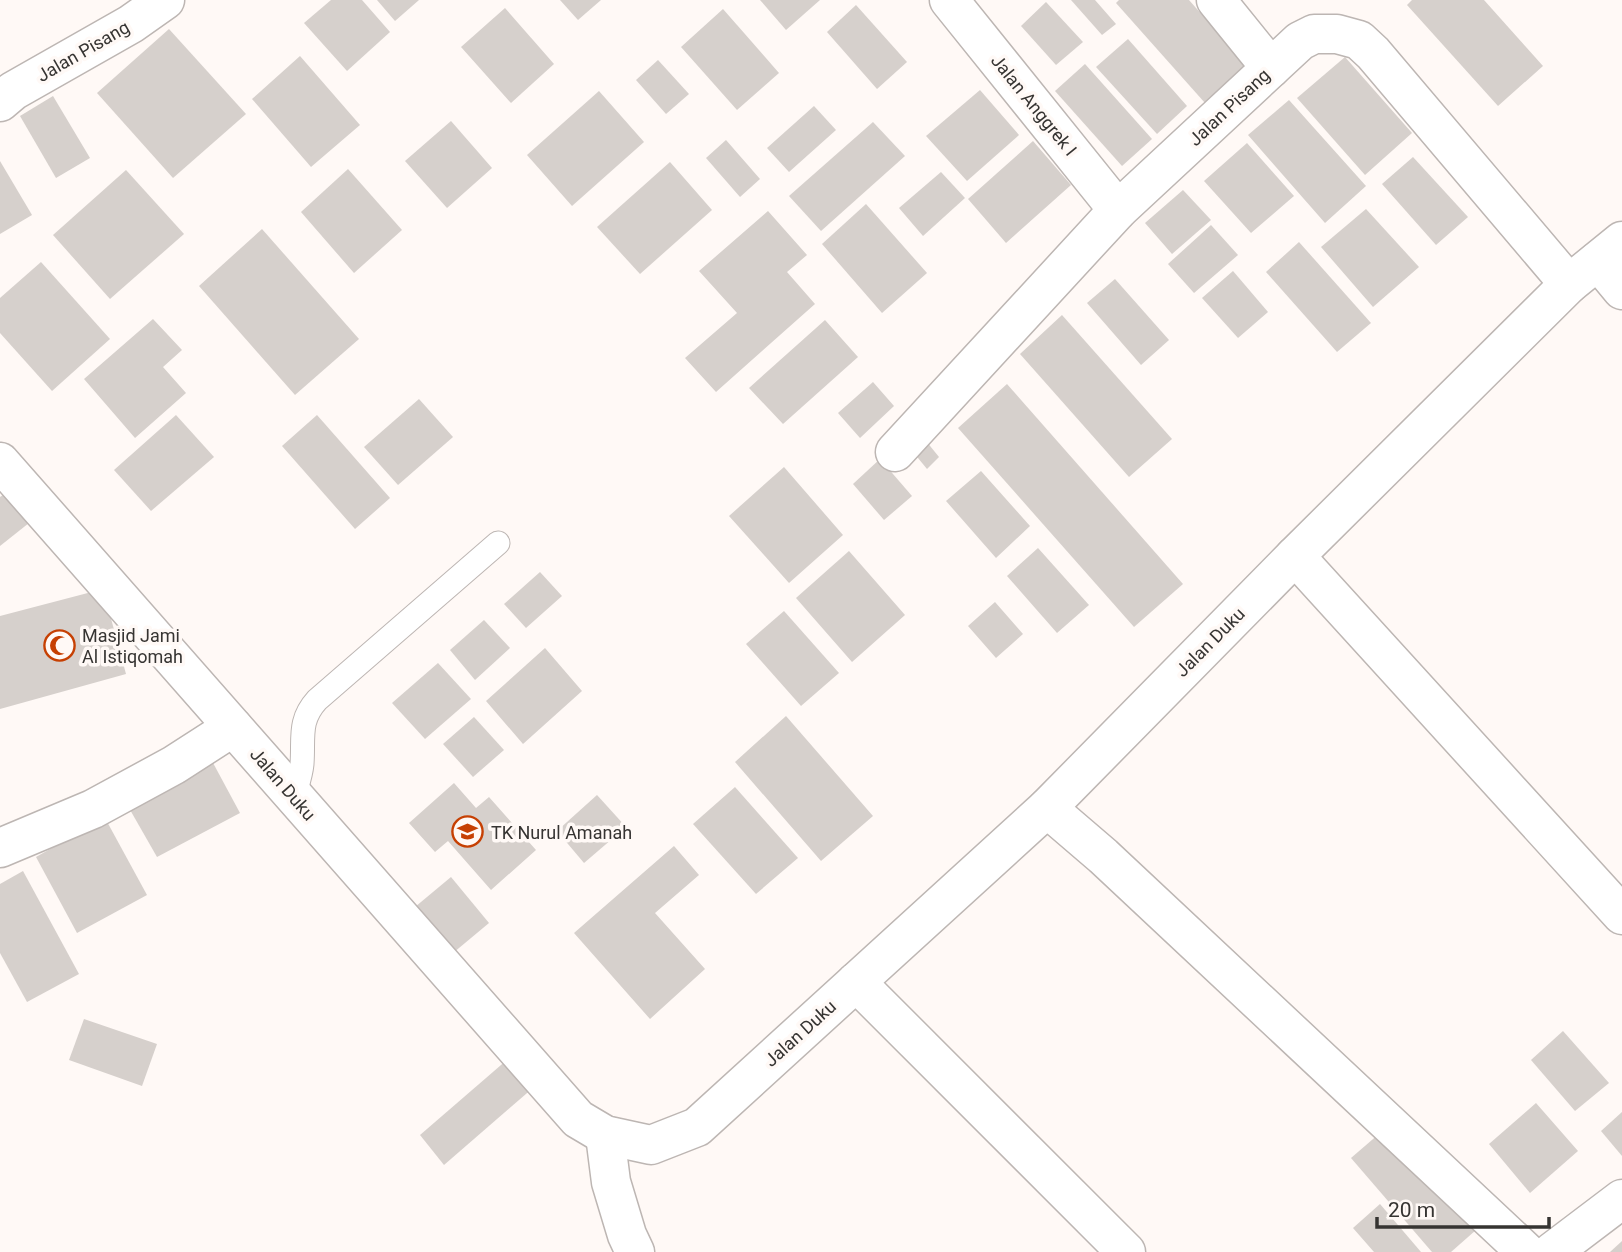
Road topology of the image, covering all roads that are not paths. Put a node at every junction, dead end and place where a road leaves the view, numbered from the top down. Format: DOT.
graph roads {
  1 [pos="165,0"];
  2 [pos="949,0"];
  3 [pos="1216,0"];
  4 [pos="1271,68"];
  5 [pos="0,102"];
  6 [pos="1118,210"];
  7 [pos="1596,262"];
  8 [pos="1622,290"];
  9 [pos="894,452"];
  10 [pos="0,462"];
  11 [pos="498,543"];
  12 [pos="1295,556"];
  13 [pos="233,727"];
  14 [pos="294,797"];
  15 [pos="1047,808"];
  16 [pos="0,848"];
  17 [pos="1622,915"];
  18 [pos="856,982"];
  19 [pos="605,1135"];
  20 [pos="1622,1199"];
  21 [pos="635,1252"];
  22 [pos="1126,1252"];
  23 [pos="1526,1252"];
  24 [pos="1552,1252"];
  1 -- 5 [label="street, Jalan Pisang"];
  2 -- 6 [label="street, Jalan Anggrek I"];
  3 -- 4 [label="street"];
  4 -- 6 [label="street, Jalan Pisang"];
  4 -- 7 [label="street, Jalan Pisang"];
  6 -- 9 [label="street, Jalan Pisang"];
  7 -- 8 [label="street, Jalan Pisang"];
  7 -- 12 [label="street, Jalan Duku"];
  10 -- 13 [label="street, Jalan Duku"];
  11 -- 14 [label="lane"];
  12 -- 15 [label="street, Jalan Duku"];
  12 -- 17 [label="street"];
  13 -- 14 [label="street, Jalan Duku"];
  13 -- 16 [label="street"];
  14 -- 19 [label="street, Jalan Duku"];
  15 -- 18 [label="street, Jalan Duku"];
  15 -- 23 [label="street"];
  18 -- 19 [label="street, Jalan Duku"];
  18 -- 22 [label="street"];
  19 -- 21 [label="street"];
  20 -- 24 [label="street"];
}
